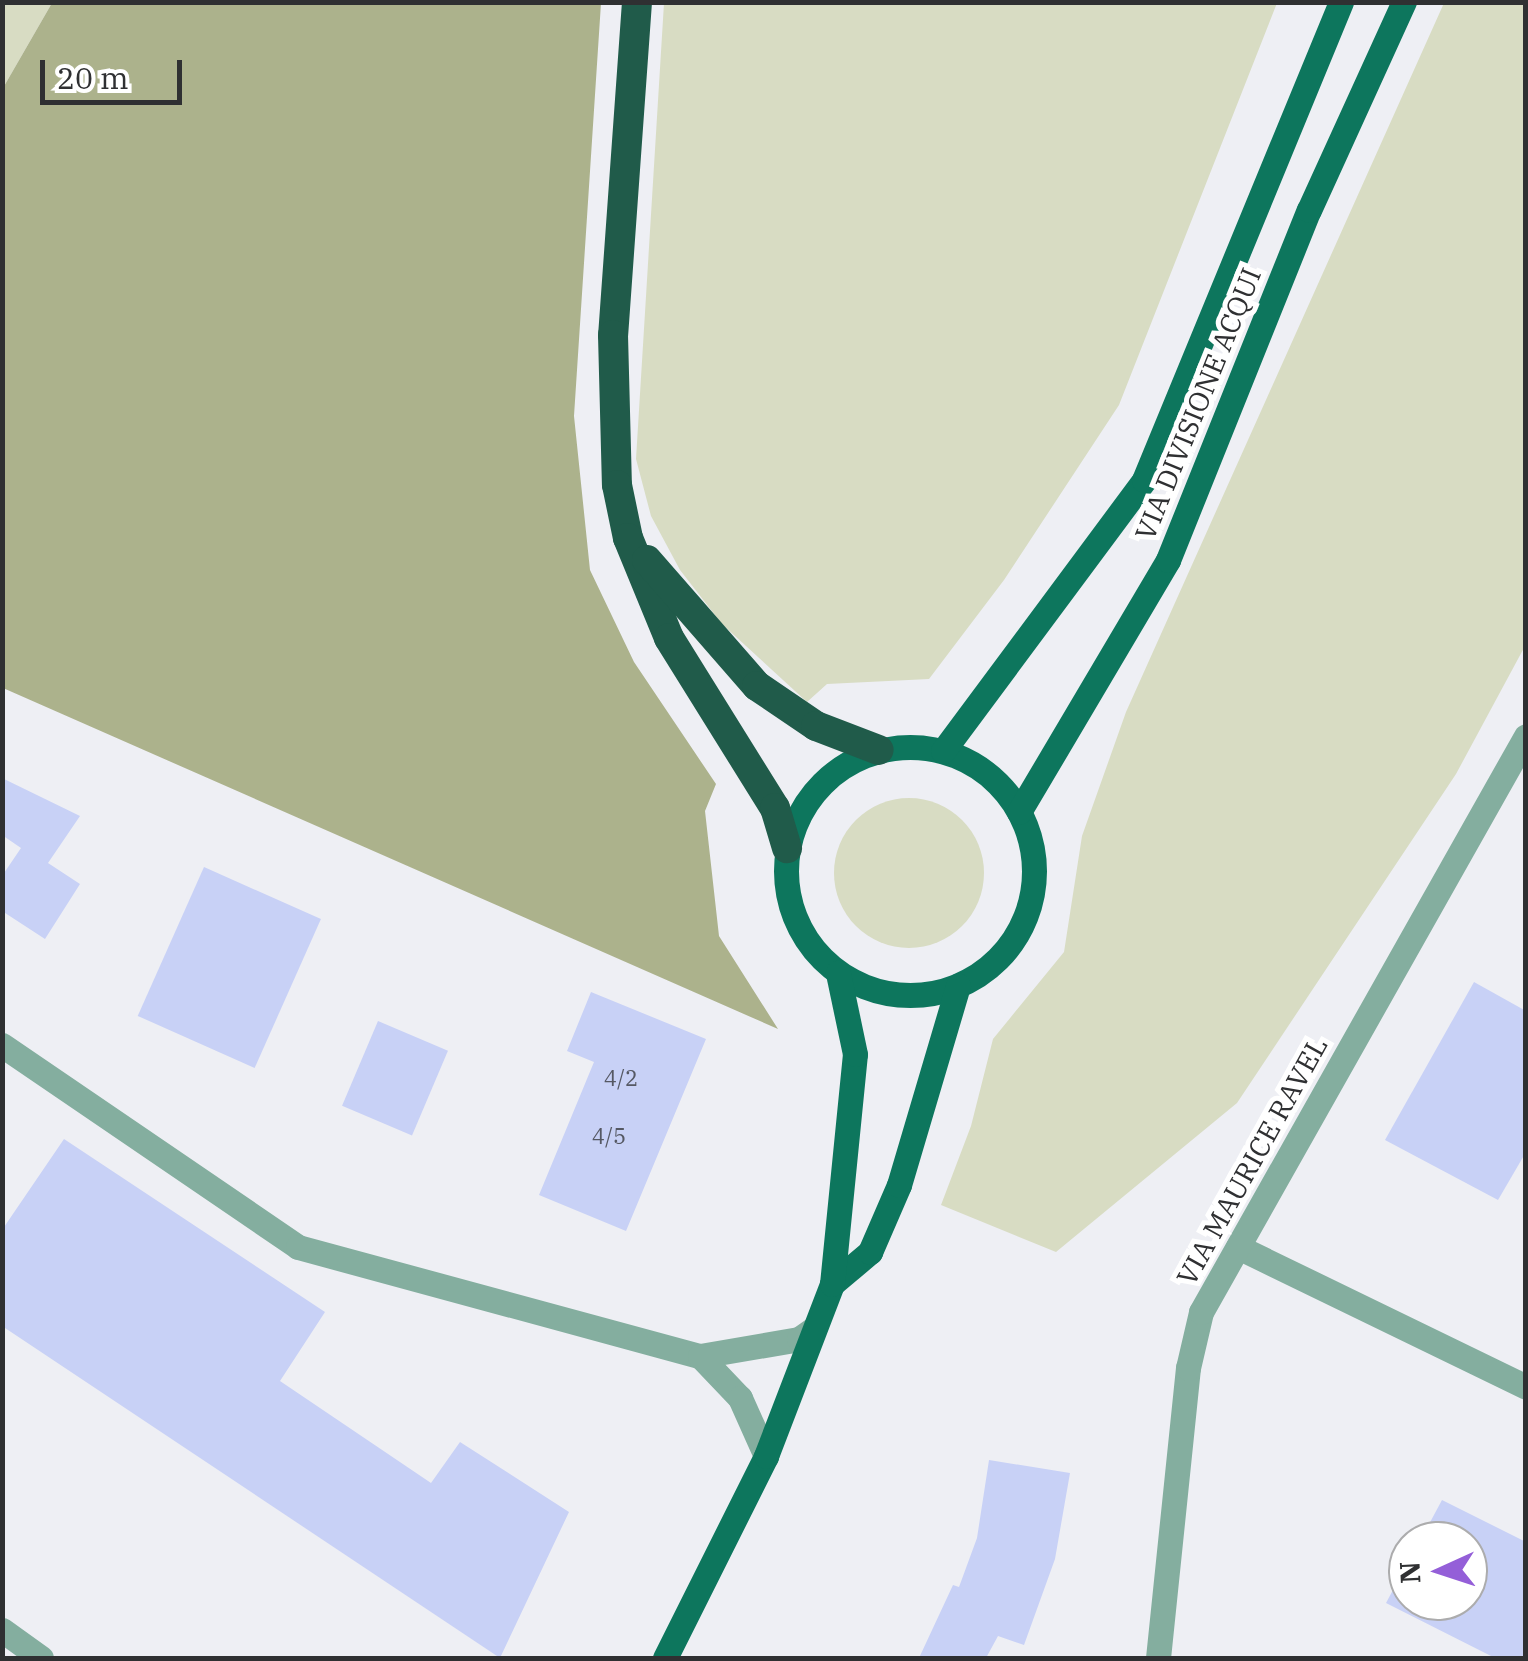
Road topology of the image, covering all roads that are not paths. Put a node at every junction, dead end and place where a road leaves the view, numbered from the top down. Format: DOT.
graph roads {
  1 [pos="637,2"];
  2 [pos="1342,2"];
  3 [pos="1404,2"];
  4 [pos="628,538"];
  5 [pos="1526,736"];
  6 [pos="879,750"];
  7 [pos="943,751"];
  8 [pos="1019,812"];
  9 [pos="787,848"];
  10 [pos="838,973"];
  11 [pos="958,986"];
  12 [pos="2,1045"];
  13 [pos="1238,1247"];
  14 [pos="832,1284"];
  15 [pos="812,1330"];
  16 [pos="700,1356"];
  17 [pos="1526,1387"];
  18 [pos="766,1456"];
  19 [pos="2,1630"];
  20 [pos="40,1658"];
  21 [pos="665,1658"];
  22 [pos="1158,1658"];
  1 -- 4 [label="highway"];
  2 -- 7 [label="main road, VIA DIVISIONE ACQUI"];
  3 -- 8 [label="main road, VIA DIVISIONE ACQUI"];
  4 -- 6 [label="highway"];
  4 -- 9 [label="highway"];
  5 -- 13 [label="street, VIA MAURICE RAVEL"];
  6 -- 7 [label="main road"];
  6 -- 9 [label="main road"];
  7 -- 8 [label="main road"];
  8 -- 11 [label="main road"];
  9 -- 10 [label="main road"];
  10 -- 11 [label="main road"];
  10 -- 14 [label="main road"];
  11 -- 14 [label="main road"];
  12 -- 16 [label="street"];
  13 -- 17 [label="street"];
  13 -- 22 [label="street, VIA MAURICE RAVEL"];
  14 -- 15 [label="main road"];
  15 -- 16 [label="street"];
  15 -- 18 [label="main road"];
  16 -- 18 [label="street"];
  18 -- 21 [label="main road"];
  19 -- 20 [label="street"];
}
